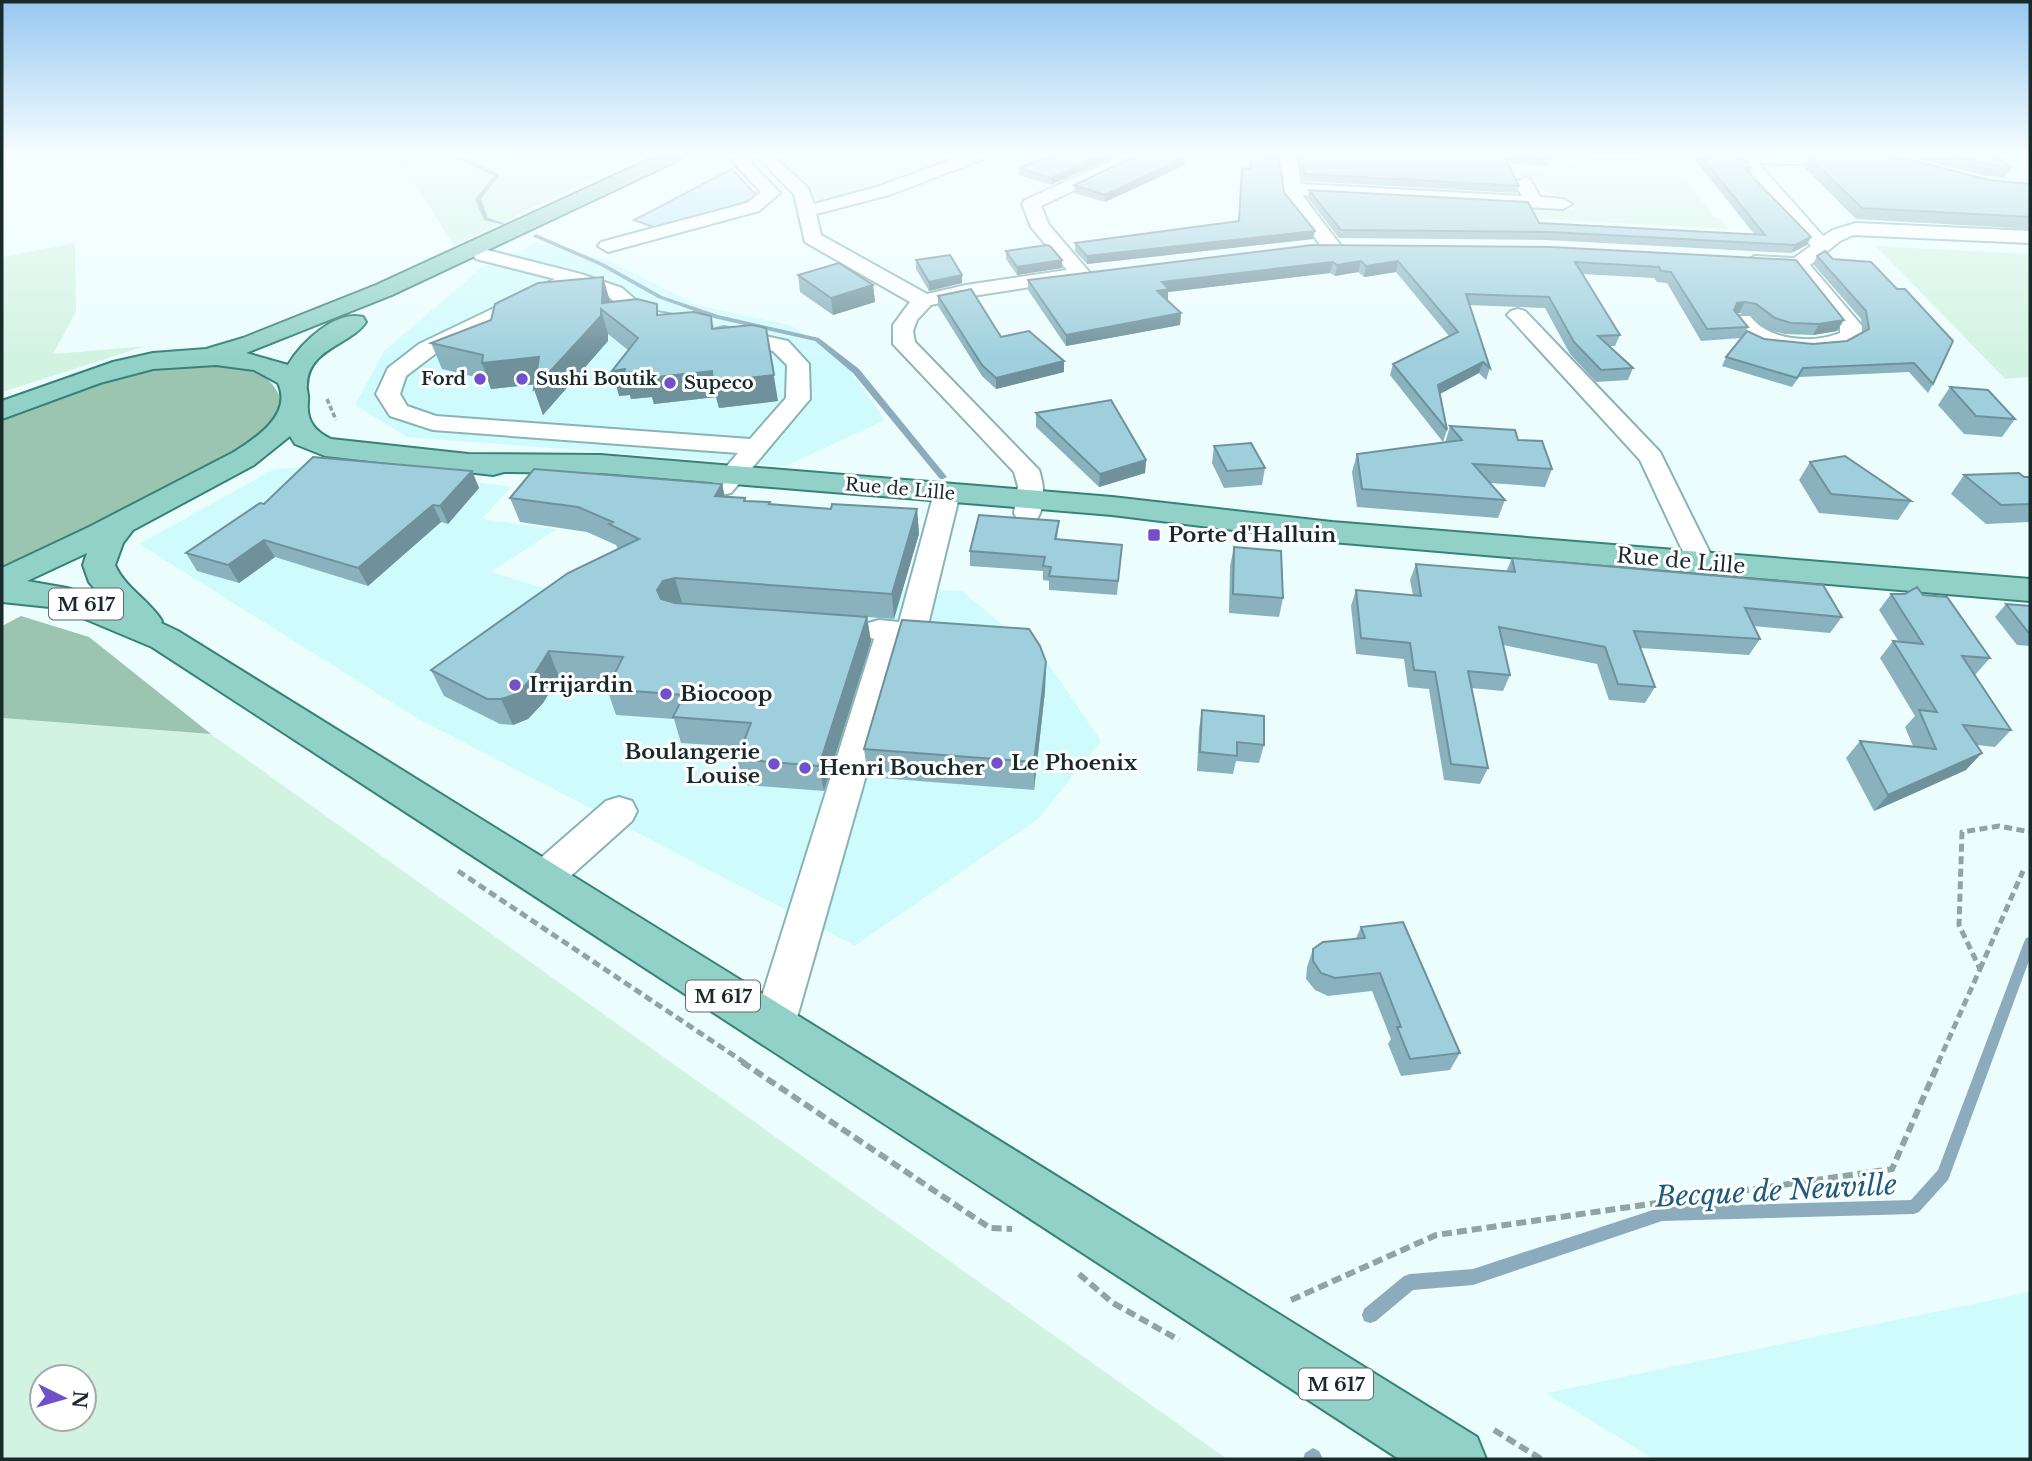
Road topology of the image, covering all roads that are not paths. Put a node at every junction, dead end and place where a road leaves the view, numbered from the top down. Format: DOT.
graph roads {
  1 [pos="529,223"];
  2 [pos="544,223"];
  3 [pos="693,223"];
  4 [pos="809,223"];
  5 [pos="1038,223"];
  6 [pos="1316,223"];
  7 [pos="1802,223"];
  8 [pos="2030,237"];
  9 [pos="1821,245"];
  10 [pos="608,246"];
  11 [pos="1310,247"];
  12 [pos="483,255"];
  13 [pos="1737,261"];
  14 [pos="1798,263"];
  15 [pos="574,278"];
  16 [pos="924,301"];
  17 [pos="1518,315"];
  18 [pos="1742,321"];
  19 [pos="194,357"];
  20 [pos="292,398"];
  21 [pos="2,411"];
  22 [pos="758,447"];
  23 [pos="408,457"];
  24 [pos="727,481"];
  25 [pos="946,500"];
  26 [pos="165,501"];
  27 [pos="1029,506"];
  28 [pos="122,523"];
  29 [pos="1701,563"];
  30 [pos="2,580"];
  31 [pos="2030,590"];
  32 [pos="2,591"];
  33 [pos="852,628"];
  34 [pos="892,631"];
  35 [pos="165,639"];
  36 [pos="619,811"];
  37 [pos="541,880"];
  38 [pos="773,1028"];
  39 [pos="1455,1459"];
  1 -- 19 [label="main road"];
  2 -- 12 [label="main road"];
  3 -- 10 [label="street"];
  4 -- 16 [label="street"];
  5 -- 16 [label="street"];
  6 -- 11 [label="street"];
  7 -- 9 [label="street"];
  8 -- 9 [label="street"];
  9 -- 14 [label="street"];
  12 -- 15 [label="street"];
  12 -- 20 [label="main road"];
  13 -- 14 [label="street"];
  14 -- 18 [label="street"];
  15 -- 22 [label="street"];
  15 -- 22 [label="street"];
  16 -- 27 [label="street"];
  17 -- 29 [label="street"];
  19 -- 20 [label="main road"];
  19 -- 21 [label="main road"];
  20 -- 23 [label="main road, Rue de Lille"];
  20 -- 26 [label="main road"];
  22 -- 24 [label="street"];
  23 -- 24 [label="main road, Rue de Lille"];
  23 -- 26 [label="main road, Rue de Lille"];
  24 -- 25 [label="main road, Rue de Lille"];
  25 -- 27 [label="main road, Rue de Lille"];
  25 -- 34 [label="street"];
  26 -- 28 [label="main road"];
  27 -- 29 [label="main road, Rue de Lille"];
  28 -- 30 [label="main road"];
  28 -- 35 [label="main road, M 617"];
  29 -- 31 [label="main road, Rue de Lille"];
  32 -- 35 [label="main road, M 617"];
  33 -- 34 [label="street"];
  34 -- 38 [label="street"];
  35 -- 37 [label="main road, M 617"];
  36 -- 37 [label="street"];
  37 -- 38 [label="main road, M 617"];
  38 -- 39 [label="main road, M 617"];
}
